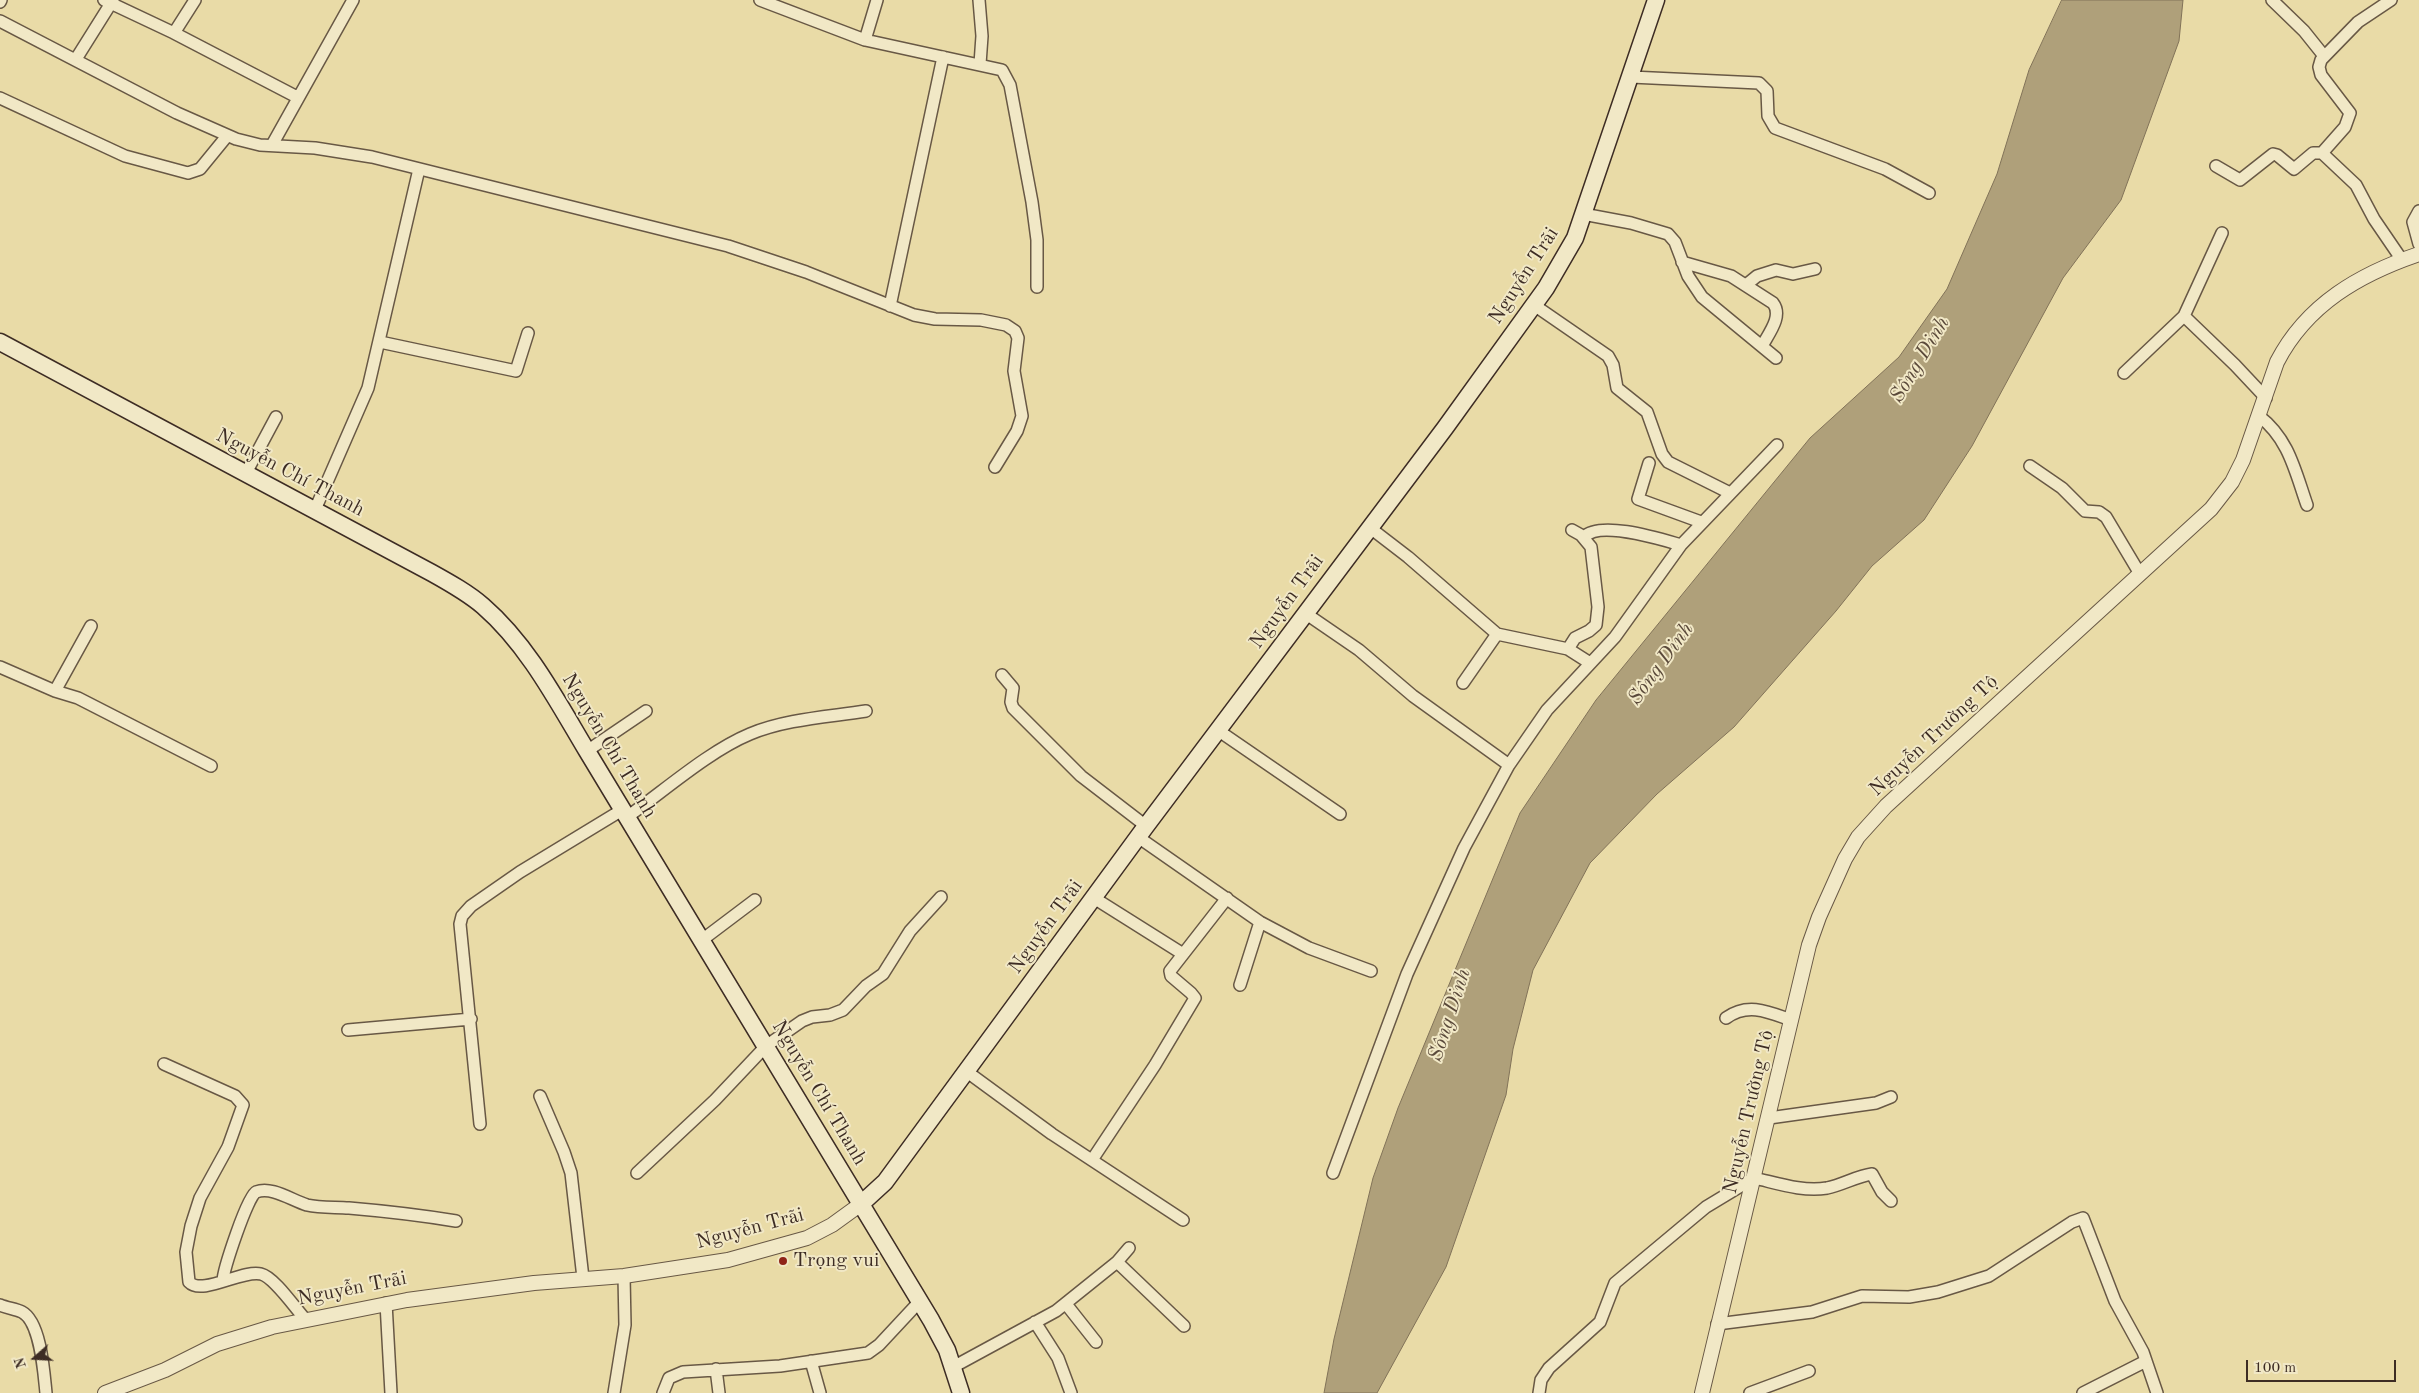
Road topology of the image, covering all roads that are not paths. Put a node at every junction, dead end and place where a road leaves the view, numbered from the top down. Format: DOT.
graph roads {
  1 [pos="195,0"];
  2 [pos="353,0"];
  3 [pos="760,0"];
  4 [pos="876,0"];
  5 [pos="979,0"];
  6 [pos="1656,0"];
  7 [pos="2272,0"];
  8 [pos="2391,0"];
  9 [pos="109,1"];
  10 [pos="0,21"];
  11 [pos="174,33"];
  12 [pos="865,40"];
  13 [pos="2324,56"];
  14 [pos="943,57"];
  15 [pos="76,59"];
  16 [pos="980,64"];
  17 [pos="1631,77"];
  18 [pos="297,97"];
  19 [pos="0,98"];
  20 [pos="227,136"];
  21 [pos="272,145"];
  22 [pos="2322,153"];
  23 [pos="2216,166"];
  24 [pos="419,169"];
  25 [pos="1929,193"];
  26 [pos="2419,211"];
  27 [pos="1583,214"];
  28 [pos="2222,234"];
  29 [pos="2419,244"];
  30 [pos="2419,254"];
  31 [pos="2402,260"];
  32 [pos="1682,262"];
  33 [pos="1815,269"];
  34 [pos="1746,285"];
  35 [pos="1037,287"];
  36 [pos="1534,304"];
  37 [pos="890,306"];
  38 [pos="2184,316"];
  39 [pos="528,333"];
  40 [pos="0,342"];
  41 [pos="380,342"];
  42 [pos="1762,346"];
  43 [pos="1776,358"];
  44 [pos="2124,373"];
  45 [pos="2266,398"];
  46 [pos="2259,416"];
  47 [pos="276,417"];
  48 [pos="1777,444"];
  49 [pos="1649,463"];
  50 [pos="2030,466"];
  51 [pos="995,468"];
  52 [pos="246,473"];
  53 [pos="1730,493"];
  54 [pos="2307,505"];
  55 [pos="314,512"];
  56 [pos="1701,522"];
  57 [pos="1369,527"];
  58 [pos="1572,530"];
  59 [pos="1584,537"];
  60 [pos="1681,545"];
  61 [pos="2140,574"];
  62 [pos="1306,613"];
  63 [pos="90,626"];
  64 [pos="1497,634"];
  65 [pos="1568,649"];
  66 [pos="1590,663"];
  67 [pos="0,667"];
  68 [pos="1002,675"];
  69 [pos="1463,683"];
  70 [pos="55,691"];
  71 [pos="646,711"];
  72 [pos="866,711"];
  73 [pos="1219,731"];
  74 [pos="587,751"];
  75 [pos="1509,765"];
  76 [pos="211,766"];
  77 [pos="625,813"];
  78 [pos="1340,814"];
  79 [pos="1142,832"];
  80 [pos="941,897"];
  81 [pos="1094,898"];
  82 [pos="1226,898"];
  83 [pos="755,900"];
  84 [pos="1260,922"];
  85 [pos="702,940"];
  86 [pos="1183,954"];
  87 [pos="1371,971"];
  88 [pos="1240,985"];
  89 [pos="1726,1018"];
  90 [pos="471,1019"];
  91 [pos="1791,1020"];
  92 [pos="348,1030"];
  93 [pos="766,1046"];
  94 [pos="164,1064"];
  95 [pos="966,1070"];
  96 [pos="540,1096"];
  97 [pos="1890,1097"];
  98 [pos="1769,1118"];
  99 [pos="480,1124"];
  100 [pos="1092,1160"];
  101 [pos="637,1173"];
  102 [pos="1333,1173"];
  103 [pos="1754,1178"];
  104 [pos="1891,1201"];
  105 [pos="861,1204"];
  106 [pos="1184,1220"];
  107 [pos="456,1221"];
  108 [pos="1129,1248"];
  109 [pos="1117,1262"];
  110 [pos="624,1276"];
  111 [pos="582,1278"];
  112 [pos="223,1281"];
  113 [pos="920,1301"];
  114 [pos="386,1303"];
  115 [pos="1066,1304"];
  116 [pos="0,1305"];
  117 [pos="305,1319"];
  118 [pos="1036,1322"];
  119 [pos="1717,1324"];
  120 [pos="1184,1326"];
  121 [pos="1096,1342"];
  122 [pos="811,1361"];
  123 [pos="2146,1361"];
  124 [pos="953,1367"];
  125 [pos="716,1369"];
  126 [pos="1809,1371"];
  127 [pos="46,1393"];
  128 [pos="105,1393"];
  129 [pos="391,1393"];
  130 [pos="614,1393"];
  131 [pos="663,1393"];
  132 [pos="719,1393"];
  133 [pos="820,1393"];
  134 [pos="961,1393"];
  135 [pos="1071,1393"];
  136 [pos="1539,1393"];
  137 [pos="1702,1393"];
  138 [pos="1750,1393"];
  139 [pos="2083,1393"];
  140 [pos="2157,1393"];
  1 -- 11 [label="street"];
  2 -- 18 [label="street"];
  3 -- 12 [label="street"];
  4 -- 12 [label="street"];
  5 -- 16 [label="street"];
  6 -- 17 [label="main road, Nguyễn Trãi"];
  7 -- 13 [label="street"];
  8 -- 13 [label="street"];
  9 -- 11 [label="street"];
  9 -- 15 [label="street"];
  10 -- 15 [label="street"];
  11 -- 18 [label="street"];
  12 -- 14 [label="street"];
  13 -- 22 [label="street"];
  14 -- 16 [label="street"];
  14 -- 37 [label="street"];
  15 -- 20 [label="street"];
  16 -- 35 [label="street"];
  17 -- 25 [label="street"];
  17 -- 27 [label="main road, Nguyễn Trãi"];
  18 -- 21 [label="street"];
  19 -- 20 [label="street"];
  20 -- 21 [label="street"];
  21 -- 24 [label="street"];
  22 -- 23 [label="street"];
  22 -- 31 [label="street"];
  24 -- 37 [label="street"];
  24 -- 41 [label="street"];
  26 -- 29 [label="street"];
  27 -- 32 [label="street"];
  27 -- 36 [label="main road, Nguyễn Trãi"];
  28 -- 38 [label="street"];
  30 -- 31 [label="street, Nguyễn Trường Tộ"];
  31 -- 45 [label="street, Nguyễn Trường Tộ"];
  32 -- 34 [label="street"];
  32 -- 42 [label="street"];
  33 -- 34 [label="street"];
  34 -- 42 [label="street"];
  36 -- 53 [label="street"];
  36 -- 57 [label="main road, Nguyễn Trãi"];
  37 -- 51 [label="street"];
  38 -- 44 [label="street"];
  38 -- 45 [label="street"];
  39 -- 41 [label="street"];
  40 -- 52 [label="main road, Nguyễn Chí Thanh"];
  41 -- 55 [label="street"];
  42 -- 43 [label="street"];
  45 -- 46 [label="street, Nguyễn Trường Tộ"];
  46 -- 54 [label="street"];
  46 -- 61 [label="street, Nguyễn Trường Tộ"];
  47 -- 52 [label="street"];
  48 -- 53 [label="street"];
  49 -- 56 [label="street"];
  50 -- 61 [label="street"];
  52 -- 55 [label="main road, Nguyễn Chí Thanh"];
  53 -- 56 [label="street"];
  55 -- 74 [label="main road, Nguyễn Chí Thanh"];
  56 -- 60 [label="street"];
  57 -- 62 [label="main road, Nguyễn Trãi"];
  57 -- 64 [label="street"];
  58 -- 59 [label="street"];
  59 -- 60 [label="street"];
  59 -- 65 [label="street"];
  60 -- 66 [label="street"];
  61 -- 91 [label="street, Nguyễn Trường Tộ"];
  62 -- 73 [label="main road, Nguyễn Trãi"];
  62 -- 75 [label="street"];
  63 -- 70 [label="street"];
  64 -- 65 [label="street"];
  64 -- 69 [label="street"];
  65 -- 66 [label="street"];
  66 -- 75 [label="street"];
  67 -- 70 [label="street"];
  68 -- 79 [label="street"];
  70 -- 76 [label="street"];
  71 -- 74 [label="street"];
  72 -- 77 [label="street"];
  73 -- 78 [label="street"];
  73 -- 79 [label="main road, Nguyễn Trãi"];
  74 -- 77 [label="main road, Nguyễn Chí Thanh"];
  75 -- 102 [label="street"];
  77 -- 85 [label="main road, Nguyễn Chí Thanh"];
  77 -- 90 [label="street"];
  79 -- 81 [label="main road, Nguyễn Trãi"];
  79 -- 82 [label="street"];
  80 -- 93 [label="street"];
  81 -- 86 [label="street"];
  81 -- 95 [label="main road, Nguyễn Trãi"];
  82 -- 84 [label="street"];
  82 -- 86 [label="street"];
  83 -- 85 [label="street"];
  84 -- 87 [label="street"];
  84 -- 88 [label="street"];
  85 -- 93 [label="main road, Nguyễn Chí Thanh"];
  86 -- 100 [label="street"];
  89 -- 91 [label="street"];
  90 -- 92 [label="street"];
  90 -- 99 [label="street"];
  91 -- 98 [label="street, Nguyễn Trường Tộ"];
  93 -- 101 [label="street"];
  93 -- 105 [label="main road, Nguyễn Chí Thanh"];
  94 -- 112 [label="street"];
  95 -- 100 [label="street"];
  95 -- 105 [label="main road, Nguyễn Trãi"];
  96 -- 111 [label="street"];
  97 -- 98 [label="street"];
  98 -- 103 [label="street, Nguyễn Trường Tộ"];
  100 -- 106 [label="street"];
  103 -- 104 [label="street"];
  103 -- 119 [label="street, Nguyễn Trường Tộ"];
  103 -- 136 [label="street"];
  105 -- 110 [label="street, Nguyễn Trãi"];
  105 -- 113 [label="main road, Nguyễn Chí Thanh"];
  107 -- 112 [label="street"];
  108 -- 109 [label="street"];
  109 -- 115 [label="street"];
  109 -- 120 [label="street"];
  110 -- 111 [label="street, Nguyễn Trãi"];
  110 -- 130 [label="street"];
  111 -- 114 [label="street, Nguyễn Trãi"];
  112 -- 117 [label="street"];
  113 -- 122 [label="street"];
  113 -- 124 [label="main road, Nguyễn Chí Thanh"];
  114 -- 117 [label="street, Nguyễn Trãi"];
  114 -- 129 [label="street"];
  115 -- 118 [label="street"];
  115 -- 121 [label="street"];
  116 -- 127 [label="street"];
  117 -- 128 [label="street, Nguyễn Trãi"];
  118 -- 124 [label="street"];
  118 -- 135 [label="street"];
  119 -- 123 [label="street"];
  119 -- 137 [label="street, Nguyễn Trường Tộ"];
  122 -- 125 [label="street"];
  122 -- 133 [label="street"];
  123 -- 139 [label="street"];
  123 -- 140 [label="street"];
  124 -- 134 [label="main road, Nguyễn Chí Thanh"];
  125 -- 131 [label="street"];
  125 -- 132 [label="street"];
  126 -- 138 [label="street"];
}
